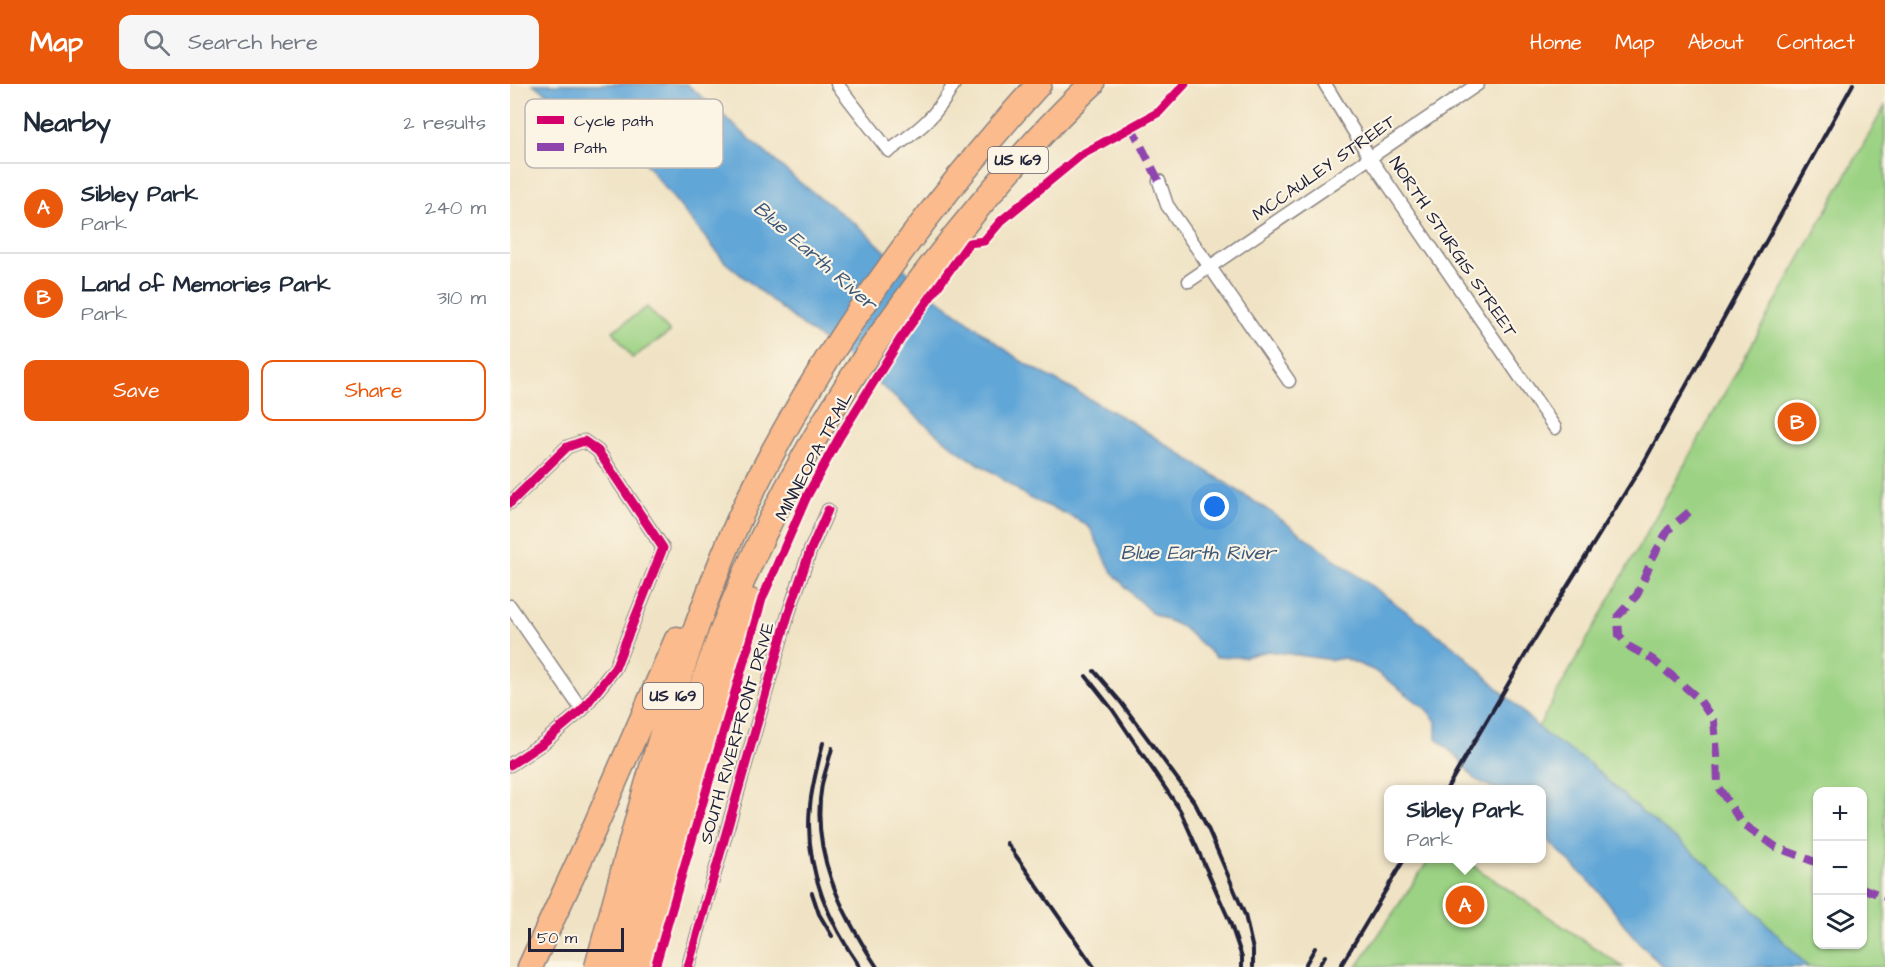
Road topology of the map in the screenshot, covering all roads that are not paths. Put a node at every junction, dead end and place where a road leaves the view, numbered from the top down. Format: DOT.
graph roads {
  1 [pos="837,84"];
  2 [pos="954,84"];
  3 [pos="1039,84"];
  4 [pos="1092,84"];
  5 [pos="1325,84"];
  6 [pos="1478,84"];
  7 [pos="1370,158"];
  8 [pos="1159,181"];
  9 [pos="1210,268"];
  10 [pos="1190,281"];
  11 [pos="1289,381"];
  12 [pos="1555,428"];
  13 [pos="787,490"];
  14 [pos="510,503"];
  15 [pos="828,510"];
  16 [pos="740,517"];
  17 [pos="510,606"];
  18 [pos="582,711"];
  19 [pos="510,765"];
  20 [pos="530,967"];
  21 [pos="597,967"];
  22 [pos="621,967"];
  23 [pos="643,967"];
  24 [pos="688,967"];
  1 -- 2 [label="street"];
  3 -- 16 [label="highway, US 169"];
  4 -- 13 [label="highway, US 169"];
  5 -- 7 [label="street, NORTH STURGIS STREET"];
  6 -- 7 [label="street, MCCAULEY STREET"];
  7 -- 9 [label="street, MCCAULEY STREET"];
  7 -- 12 [label="street, NORTH STURGIS STREET"];
  8 -- 9 [label="street"];
  9 -- 10 [label="street, MCCAULEY STREET"];
  9 -- 11 [label="street"];
  13 -- 22 [label="highway, US 169"];
  13 -- 23 [label="highway"];
  14 -- 18 [label="street"];
  15 -- 24 [label="street, SOUTH RIVERFRONT DRIVE"];
  16 -- 20 [label="highway"];
  16 -- 21 [label="highway, US 169"];
  17 -- 18 [label="street"];
  18 -- 19 [label="street"];
}
